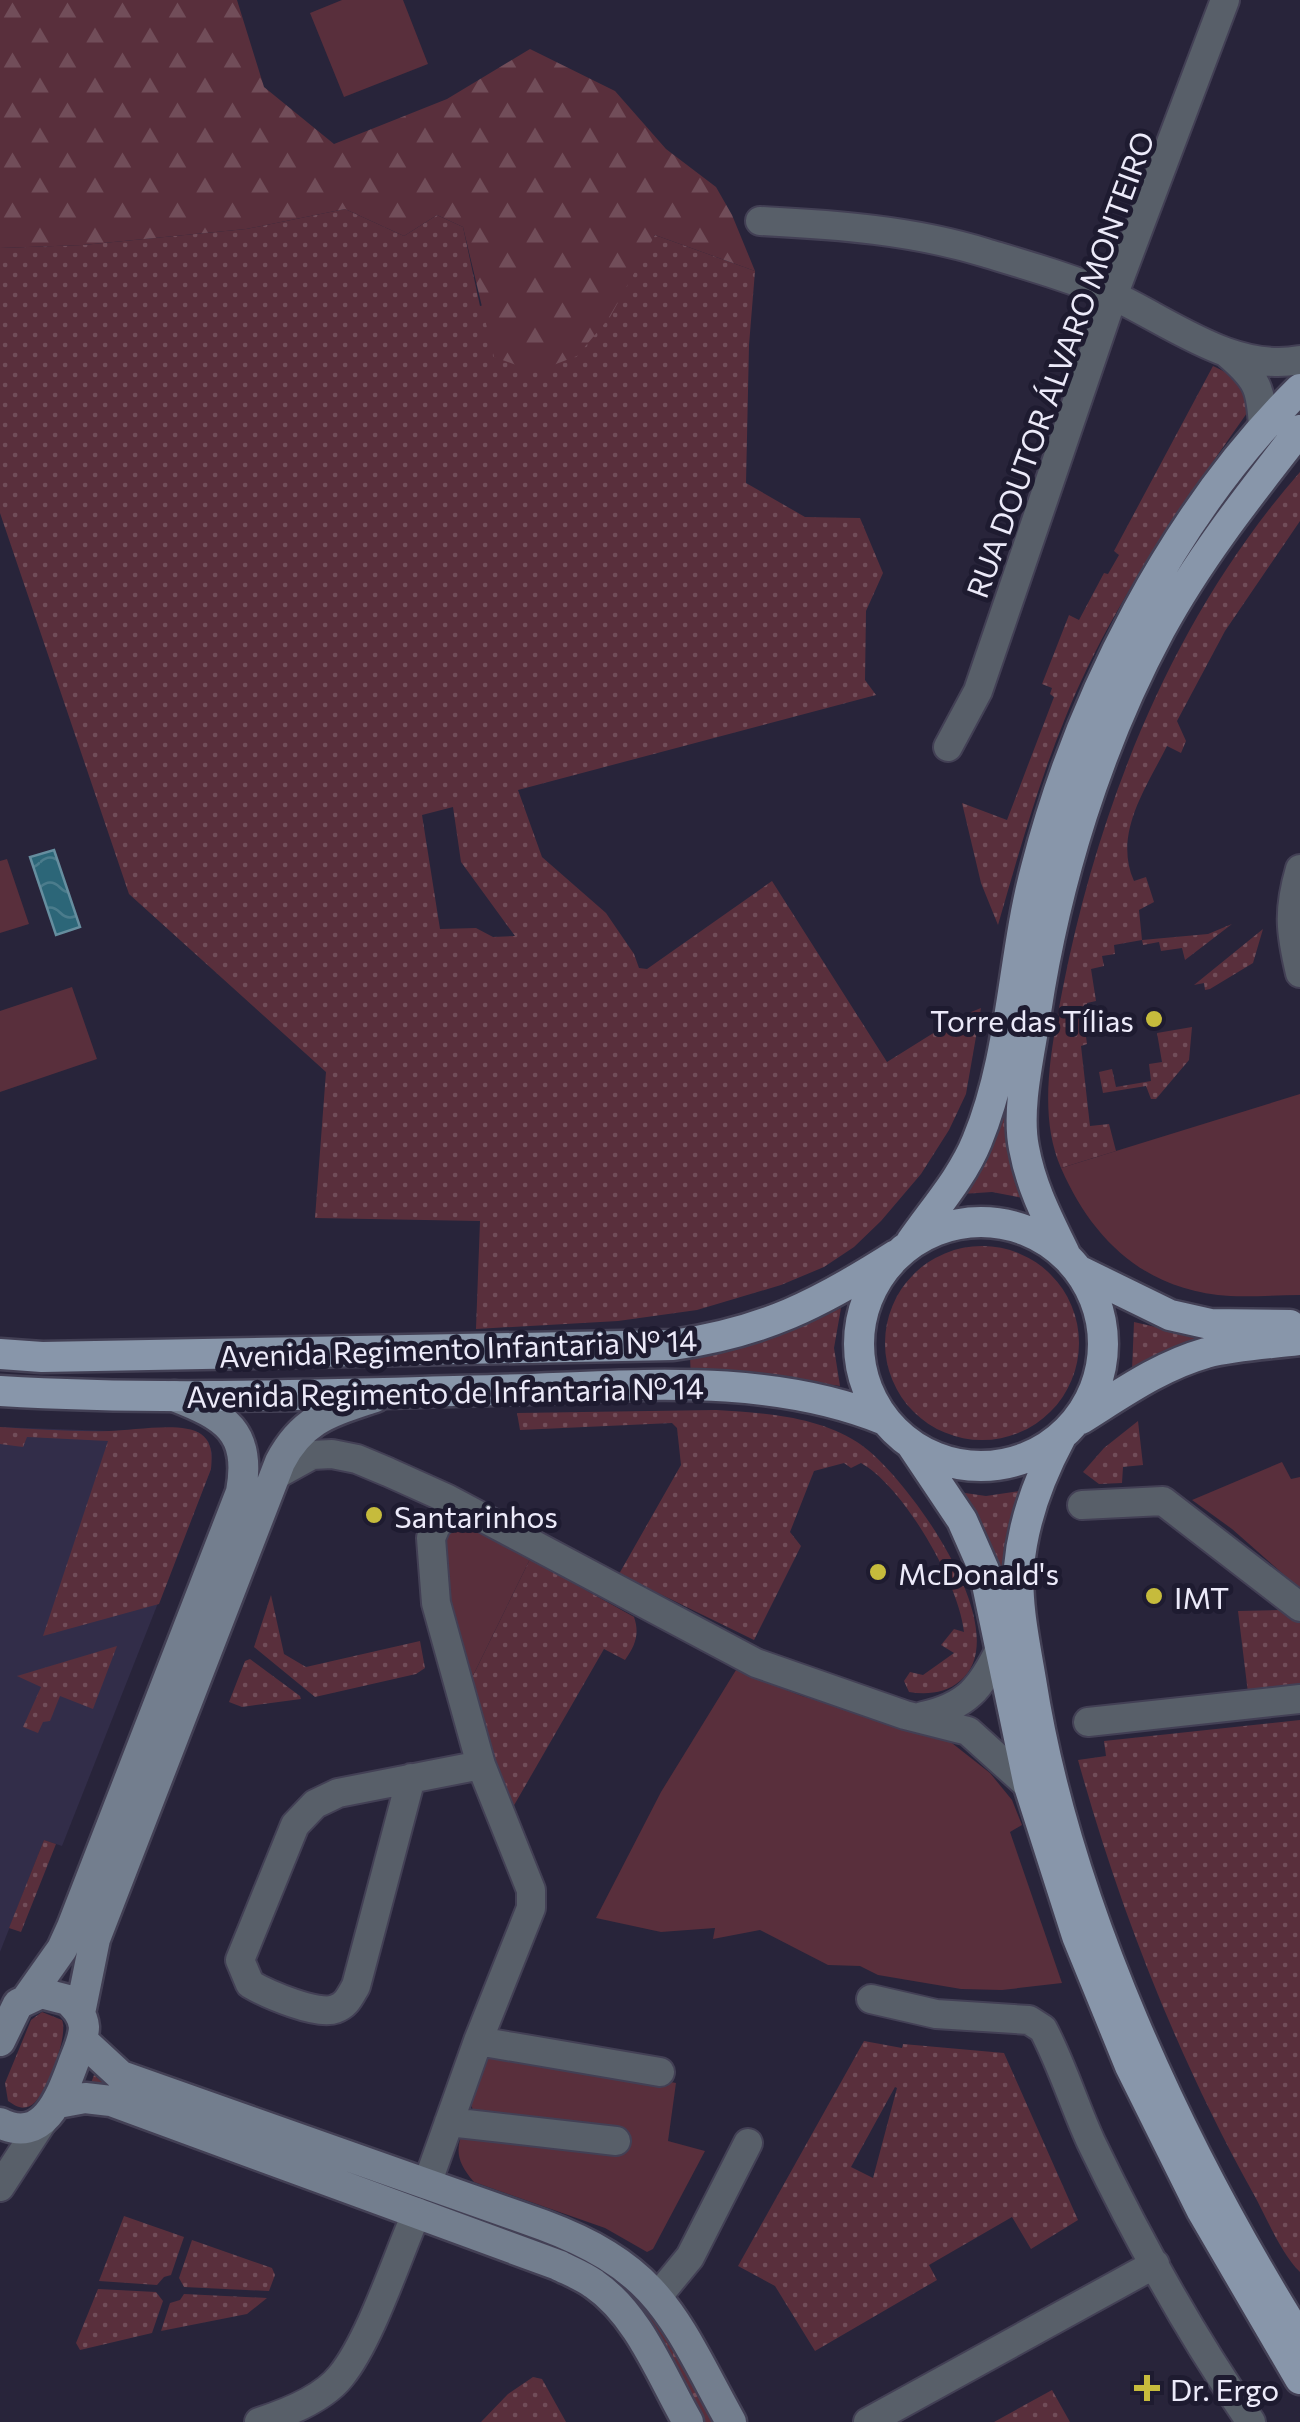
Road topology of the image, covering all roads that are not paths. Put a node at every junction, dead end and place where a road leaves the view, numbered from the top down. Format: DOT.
graph roads {
  1 [pos="1224,1"];
  2 [pos="760,221"];
  3 [pos="1114,296"];
  4 [pos="1224,350"];
  5 [pos="1300,360"];
  6 [pos="1300,388"];
  7 [pos="1262,427"];
  8 [pos="1300,430"];
  9 [pos="948,747"];
  10 [pos="1300,869"];
  11 [pos="1300,973"];
  12 [pos="903,1249"];
  13 [pos="1072,1262"];
  14 [pos="1300,1325"];
  15 [pos="1300,1340"];
  16 [pos="0,1354"];
  17 [pos="0,1390"];
  18 [pos="389,1392"];
  19 [pos="171,1394"];
  20 [pos="885,1420"];
  21 [pos="1068,1430"];
  22 [pos="910,1444"];
  23 [pos="274,1476"];
  24 [pos="1082,1505"];
  25 [pos="471,1513"];
  26 [pos="1300,1607"];
  27 [pos="1000,1649"];
  28 [pos="1300,1699"];
  29 [pos="915,1718"];
  30 [pos="1088,1722"];
  31 [pos="480,1764"];
  32 [pos="411,1778"];
  33 [pos="1029,1786"];
  34 [pos="28,1996"];
  35 [pos="871,2000"];
  36 [pos="81,2027"];
  37 [pos="478,2041"];
  38 [pos="0,2042"];
  39 [pos="660,2072"];
  40 [pos="50,2112"];
  41 [pos="449,2122"];
  42 [pos="0,2123"];
  43 [pos="616,2141"];
  44 [pos="748,2143"];
  45 [pos="0,2187"];
  46 [pos="422,2198"];
  47 [pos="1154,2264"];
  48 [pos="658,2296"];
  49 [pos="1300,2339"];
  50 [pos="1300,2378"];
  51 [pos="260,2422"];
  52 [pos="688,2422"];
  53 [pos="731,2422"];
  54 [pos="868,2422"];
  55 [pos="1251,2422"];
  1 -- 3 [label="street, RUA DOUTOR ÁLVARO MONTEIRO"];
  2 -- 3 [label="street"];
  3 -- 4 [label="street"];
  3 -- 9 [label="street, RUA DOUTOR ÁLVARO MONTEIRO"];
  4 -- 5 [label="street"];
  4 -- 7 [label="street"];
  6 -- 7 [label="main road"];
  7 -- 12 [label="main road"];
  8 -- 13 [label="main road"];
  10 -- 11 [label="street"];
  12 -- 13 [label="main road"];
  12 -- 16 [label="main road, Avenida Regimento Infantaria Nº 14"];
  12 -- 20 [label="main road"];
  13 -- 14 [label="main road"];
  13 -- 21 [label="main road"];
  15 -- 21 [label="main road"];
  17 -- 19 [label="main road, Avenida Regimento de Infantaria Nº 14"];
  18 -- 19 [label="main road, Avenida Regimento de Infantaria Nº 14"];
  18 -- 20 [label="main road, Avenida Regimento de Infantaria Nº 14"];
  18 -- 23 [label="street"];
  19 -- 34 [label="street"];
  20 -- 22 [label="main road"];
  21 -- 22 [label="main road"];
  21 -- 49 [label="main road"];
  22 -- 27 [label="main road"];
  23 -- 25 [label="street"];
  23 -- 36 [label="street"];
  24 -- 26 [label="street"];
  25 -- 29 [label="street"];
  25 -- 31 [label="street"];
  27 -- 29 [label="street"];
  27 -- 33 [label="main road"];
  28 -- 30 [label="street"];
  29 -- 33 [label="street"];
  31 -- 32 [label="street"];
  31 -- 37 [label="street"];
  32 -- 32 [label="street"];
  33 -- 50 [label="main road"];
  34 -- 36 [label="street"];
  34 -- 38 [label="street"];
  35 -- 47 [label="street"];
  36 -- 40 [label="street"];
  36 -- 46 [label="street"];
  37 -- 39 [label="street"];
  37 -- 41 [label="street"];
  40 -- 42 [label="street"];
  40 -- 45 [label="street"];
  40 -- 46 [label="street"];
  41 -- 43 [label="street"];
  41 -- 46 [label="street"];
  44 -- 48 [label="street"];
  46 -- 48 [label="street"];
  46 -- 51 [label="street"];
  46 -- 52 [label="street"];
  47 -- 54 [label="street"];
  47 -- 55 [label="street"];
  48 -- 53 [label="street"];
}
